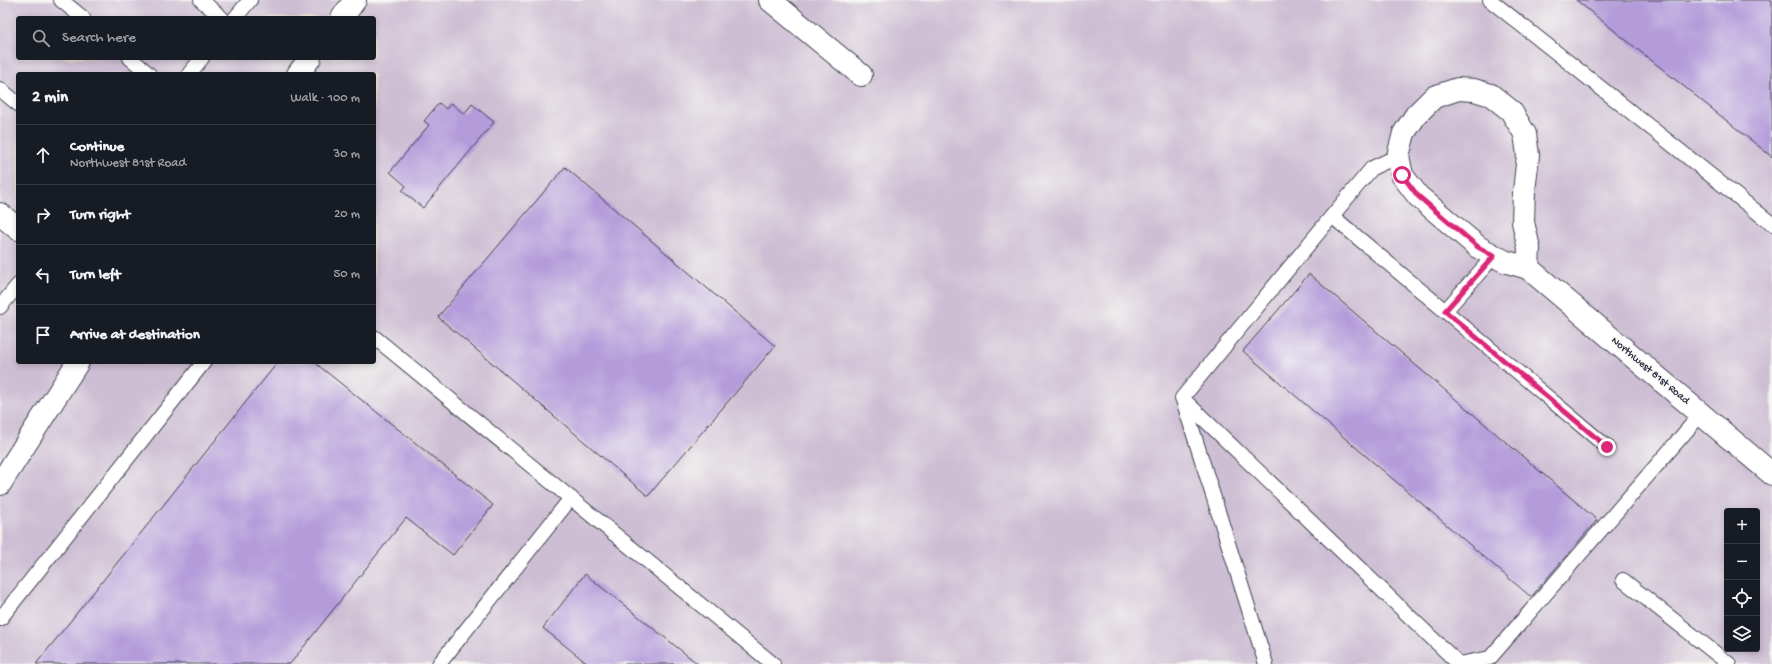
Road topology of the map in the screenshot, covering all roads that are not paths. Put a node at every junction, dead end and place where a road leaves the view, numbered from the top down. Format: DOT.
graph roads {
  1 [pos="62,0"];
  2 [pos="201,0"];
  3 [pos="250,0"];
  4 [pos="355,0"];
  5 [pos="770,0"];
  6 [pos="1490,0"];
  7 [pos="81,16"];
  8 [pos="220,16"];
  9 [pos="237,16"];
  10 [pos="343,16"];
  11 [pos="132,60"];
  12 [pos="200,60"];
  13 [pos="308,60"];
  14 [pos="147,72"];
  15 [pos="191,72"];
  16 [pos="300,72"];
  17 [pos="861,75"];
  18 [pos="0,89"];
  19 [pos="16,102"];
  20 [pos="1398,156"];
  21 [pos="0,214"];
  22 [pos="1332,216"];
  23 [pos="1772,224"];
  24 [pos="16,227"];
  25 [pos="1494,256"];
  26 [pos="1528,268"];
  27 [pos="16,287"];
  28 [pos="0,307"];
  29 [pos="1445,311"];
  30 [pos="376,339"];
  31 [pos="77,364"];
  32 [pos="202,364"];
  33 [pos="1182,398"];
  34 [pos="1701,414"];
  35 [pos="1607,447"];
  36 [pos="1772,474"];
  37 [pos="0,484"];
  38 [pos="571,498"];
  39 [pos="1623,580"];
  40 [pos="0,619"];
  41 [pos="439,664"];
  42 [pos="773,664"];
  43 [pos="1266,664"];
  44 [pos="1459,664"];
  45 [pos="1729,664"];
  1 -- 7 [label="lane"];
  2 -- 8 [label="lane"];
  3 -- 9 [label="lane"];
  4 -- 10 [label="street"];
  5 -- 17 [label="street"];
  6 -- 23 [label="lane"];
  11 -- 14 [label="lane"];
  12 -- 15 [label="lane"];
  13 -- 16 [label="street"];
  18 -- 19 [label="lane"];
  20 -- 22 [label="lane"];
  20 -- 25 [label="street, Northwest 81st Road"];
  20 -- 26 [label="street, Northwest 81st Road"];
  21 -- 24 [label="street"];
  22 -- 29 [label="lane"];
  22 -- 33 [label="lane"];
  25 -- 26 [label="street, Northwest 81st Road"];
  25 -- 29 [label="lane"];
  26 -- 34 [label="street, Northwest 81st Road"];
  27 -- 28 [label="lane"];
  29 -- 35 [label="lane"];
  30 -- 38 [label="lane"];
  31 -- 37 [label="street"];
  32 -- 40 [label="lane"];
  33 -- 43 [label="lane"];
  33 -- 44 [label="lane"];
  34 -- 36 [label="street, Northwest 81st Road"];
  34 -- 44 [label="lane"];
  38 -- 41 [label="lane"];
  38 -- 42 [label="lane"];
  39 -- 45 [label="lane"];
}
